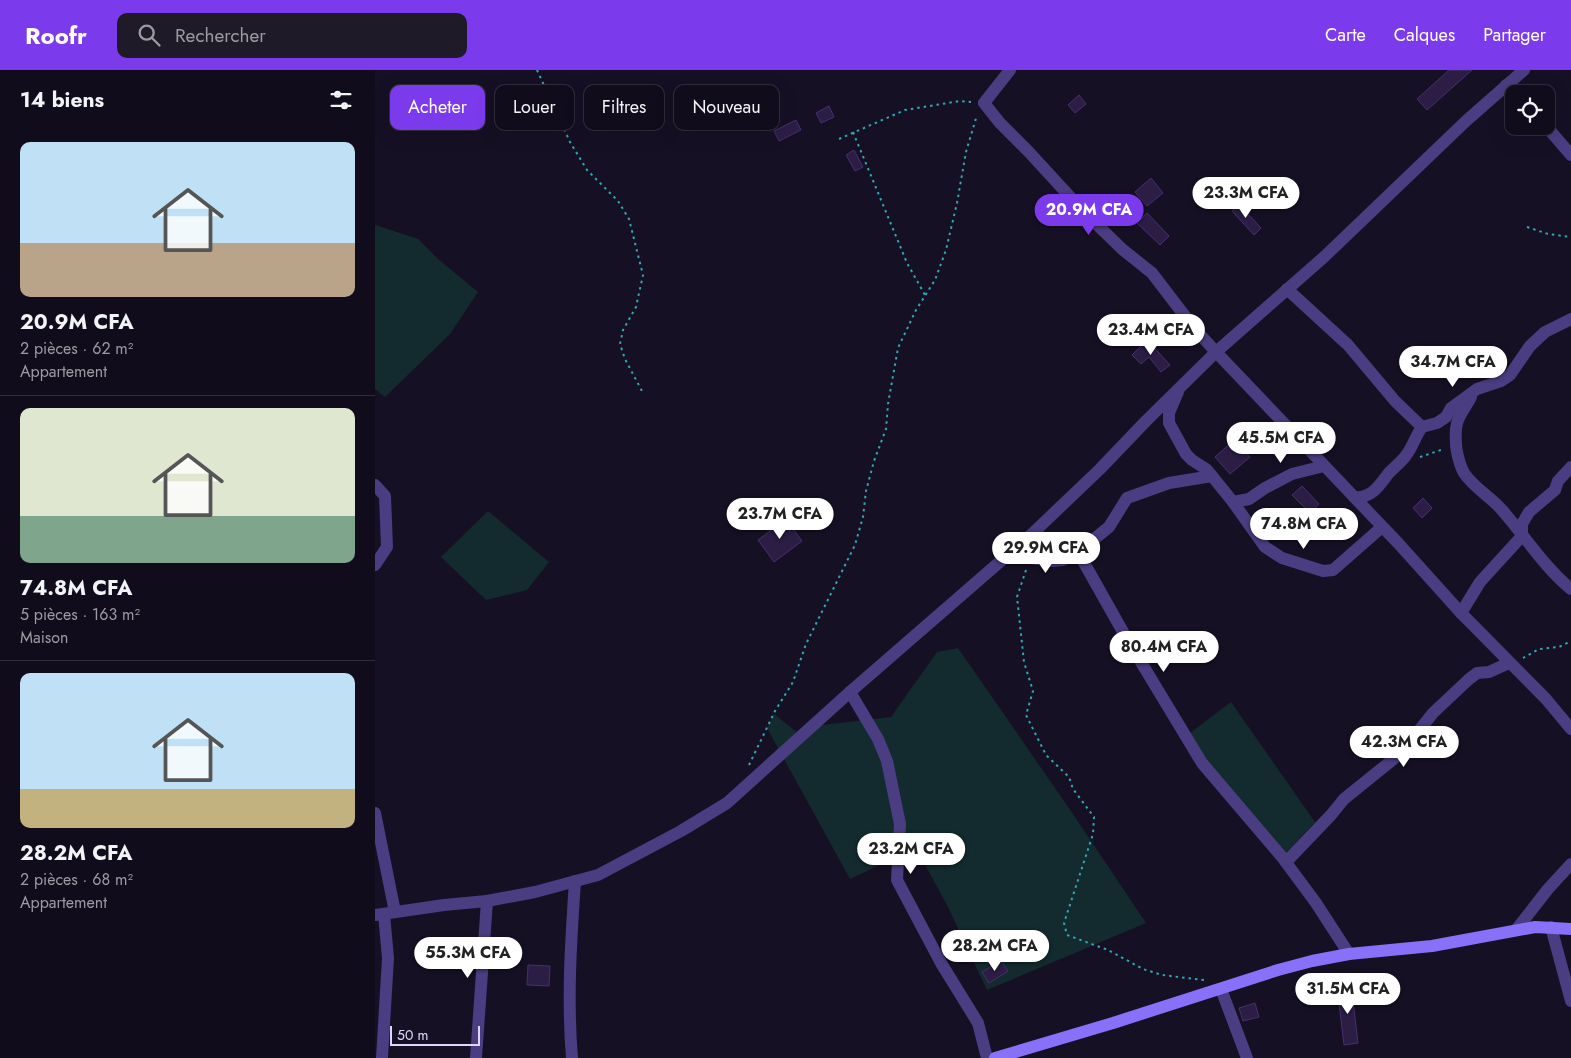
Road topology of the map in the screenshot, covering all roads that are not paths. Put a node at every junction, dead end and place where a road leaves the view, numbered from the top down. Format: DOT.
graph roads {
  1 [pos="1009,70"];
  2 [pos="1524,70"];
  3 [pos="1506,85"];
  4 [pos="1505,86"];
  5 [pos="1554,135"];
  6 [pos="1571,155"];
  7 [pos="1287,289"];
  8 [pos="1571,319"];
  9 [pos="1216,352"];
  10 [pos="1179,388"];
  11 [pos="1474,390"];
  12 [pos="1422,427"];
  13 [pos="1324,466"];
  14 [pos="1571,467"];
  15 [pos="1213,476"];
  16 [pos="375,485"];
  17 [pos="1354,497"];
  18 [pos="1233,502"];
  19 [pos="1382,527"];
  20 [pos="1522,536"];
  21 [pos="1078,552"];
  22 [pos="1007,555"];
  23 [pos="375,564"];
  24 [pos="1571,589"];
  25 [pos="1461,613"];
  26 [pos="1509,663"];
  27 [pos="850,692"];
  28 [pos="1571,730"];
  29 [pos="375,813"];
  30 [pos="1286,862"];
  31 [pos="1571,864"];
  32 [pos="575,881"];
  33 [pos="487,901"];
  34 [pos="385,914"];
  35 [pos="1551,927"];
  36 [pos="1571,929"];
  37 [pos="1516,930"];
  38 [pos="1349,954"];
  39 [pos="1221,989"];
  40 [pos="1571,1001"];
  41 [pos="382,1058"];
  42 [pos="476,1058"];
  43 [pos="572,1058"];
  44 [pos="987,1058"];
  45 [pos="995,1058"];
  46 [pos="1247,1058"];
  1 -- 9 [label="street"];
  2 -- 3 [label="street"];
  4 -- 7 [label="street"];
  5 -- 6 [label="street"];
  7 -- 9 [label="street"];
  7 -- 12 [label="street"];
  8 -- 11 [label="street"];
  9 -- 10 [label="street"];
  9 -- 13 [label="street"];
  10 -- 15 [label="street"];
  10 -- 22 [label="street"];
  11 -- 12 [label="street"];
  11 -- 20 [label="street"];
  12 -- 17 [label="street"];
  13 -- 17 [label="street"];
  13 -- 18 [label="street"];
  14 -- 20 [label="street"];
  15 -- 18 [label="street"];
  15 -- 21 [label="street"];
  16 -- 23 [label="street"];
  17 -- 19 [label="street"];
  18 -- 19 [label="street"];
  19 -- 25 [label="street"];
  20 -- 24 [label="street"];
  20 -- 25 [label="street"];
  21 -- 22 [label="street"];
  21 -- 30 [label="street"];
  22 -- 27 [label="street"];
  25 -- 26 [label="street"];
  26 -- 28 [label="street"];
  26 -- 30 [label="street"];
  27 -- 32 [label="street"];
  27 -- 44 [label="street"];
  29 -- 34 [label="street"];
  30 -- 38 [label="street"];
  31 -- 37 [label="street"];
  32 -- 33 [label="street"];
  32 -- 43 [label="street"];
  33 -- 34 [label="street"];
  33 -- 42 [label="street"];
  34 -- 41 [label="street"];
  35 -- 36 [label="street"];
  35 -- 37 [label="street"];
  35 -- 40 [label="street"];
  37 -- 38 [label="street"];
  38 -- 39 [label="street"];
  39 -- 45 [label="street"];
  39 -- 46 [label="street"];
}
